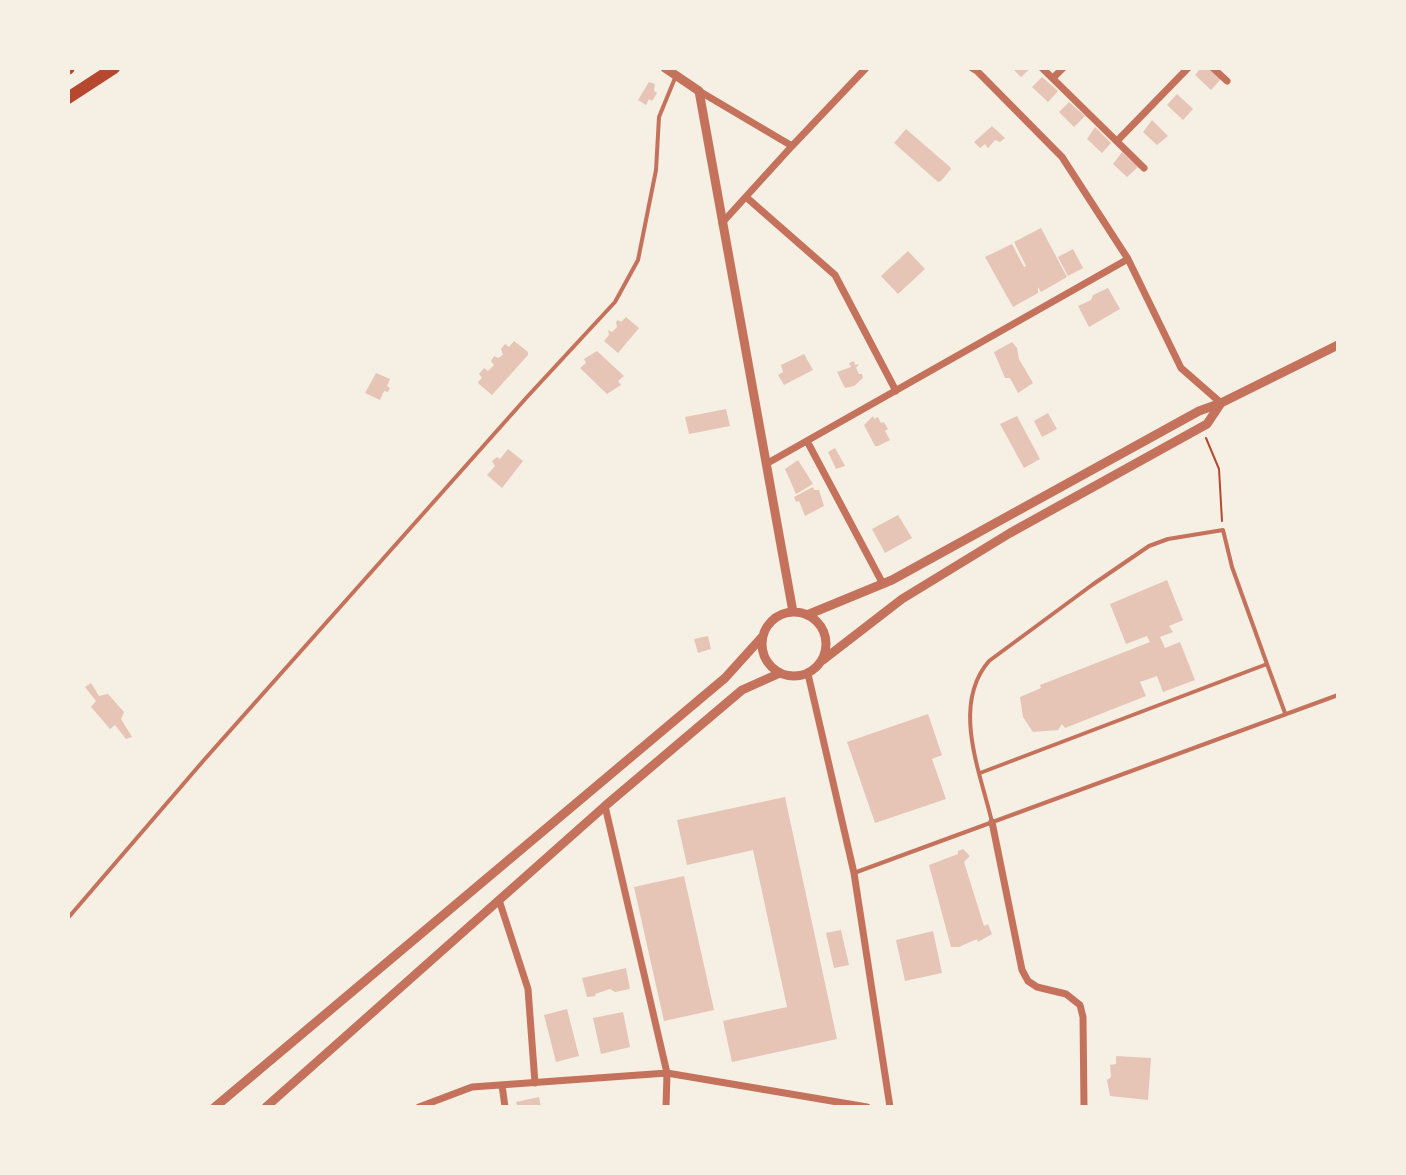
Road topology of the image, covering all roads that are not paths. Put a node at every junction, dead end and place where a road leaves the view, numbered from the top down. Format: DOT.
graph roads {
  1 [pos="114,68"];
  2 [pos="665,68"];
  3 [pos="866,68"];
  4 [pos="1042,68"];
  5 [pos="1063,68"];
  6 [pos="1188,68"];
  7 [pos="1213,68"];
  8 [pos="976,69"];
  9 [pos="676,76"];
  10 [pos="1053,78"];
  11 [pos="1227,81"];
  12 [pos="699,91"];
  13 [pos="68,98"];
  14 [pos="1117,141"];
  15 [pos="792,146"];
  16 [pos="1144,168"];
  17 [pos="746,197"];
  18 [pos="722,223"];
  19 [pos="1128,259"];
  20 [pos="1338,345"];
  21 [pos="896,391"];
  22 [pos="1221,403"];
  23 [pos="807,441"];
  24 [pos="766,464"];
  25 [pos="883,584"];
  26 [pos="793,612"];
  27 [pos="807,615"];
  28 [pos="763,636"];
  29 [pos="823,660"];
  30 [pos="1267,664"];
  31 [pos="780,673"];
  32 [pos="808,674"];
  33 [pos="1338,695"];
  34 [pos="1285,713"];
  35 [pos="980,773"];
  36 [pos="605,806"];
  37 [pos="992,822"];
  38 [pos="854,873"];
  39 [pos="499,900"];
  40 [pos="68,918"];
  41 [pos="667,1073"];
  42 [pos="535,1083"];
  43 [pos="502,1085"];
  44 [pos="215,1107"];
  45 [pos="266,1107"];
  46 [pos="419,1107"];
  47 [pos="505,1107"];
  48 [pos="666,1107"];
  49 [pos="867,1107"];
  50 [pos="890,1107"];
  51 [pos="1084,1107"];
  1 -- 13 [label="highway"];
  2 -- 9 [label="street"];
  3 -- 15 [label="street"];
  4 -- 10 [label="street"];
  5 -- 10 [label="street"];
  6 -- 14 [label="street"];
  7 -- 11 [label="street"];
  8 -- 19 [label="street"];
  9 -- 12 [label="street"];
  9 -- 40 [label="lane"];
  10 -- 14 [label="street"];
  12 -- 15 [label="street"];
  12 -- 18 [label="street"];
  14 -- 16 [label="street"];
  15 -- 17 [label="street"];
  17 -- 18 [label="street"];
  17 -- 21 [label="street"];
  18 -- 24 [label="street"];
  19 -- 21 [label="street"];
  19 -- 22 [label="street"];
  20 -- 22 [label="street"];
  21 -- 23 [label="street"];
  22 -- 25 [label="street"];
  22 -- 29 [label="street"];
  23 -- 24 [label="street"];
  23 -- 25 [label="street"];
  24 -- 26 [label="street"];
  25 -- 27 [label="street"];
  26 -- 27 [label="street"];
  26 -- 28 [label="street"];
  27 -- 29 [label="street"];
  28 -- 31 [label="street"];
  28 -- 44 [label="street"];
  29 -- 32 [label="street"];
  30 -- 34 [label="lane"];
  30 -- 35 [label="lane"];
  30 -- 35 [label="lane"];
  31 -- 32 [label="street"];
  31 -- 36 [label="street"];
  32 -- 38 [label="street"];
  33 -- 34 [label="lane"];
  34 -- 37 [label="lane"];
  35 -- 37 [label="lane"];
  36 -- 39 [label="street"];
  36 -- 41 [label="street"];
  37 -- 38 [label="lane"];
  37 -- 51 [label="street"];
  38 -- 50 [label="street"];
  39 -- 42 [label="street"];
  39 -- 45 [label="street"];
  41 -- 42 [label="street"];
  41 -- 48 [label="street"];
  41 -- 49 [label="street"];
  42 -- 43 [label="street"];
  43 -- 46 [label="street"];
  43 -- 47 [label="street"];
}
